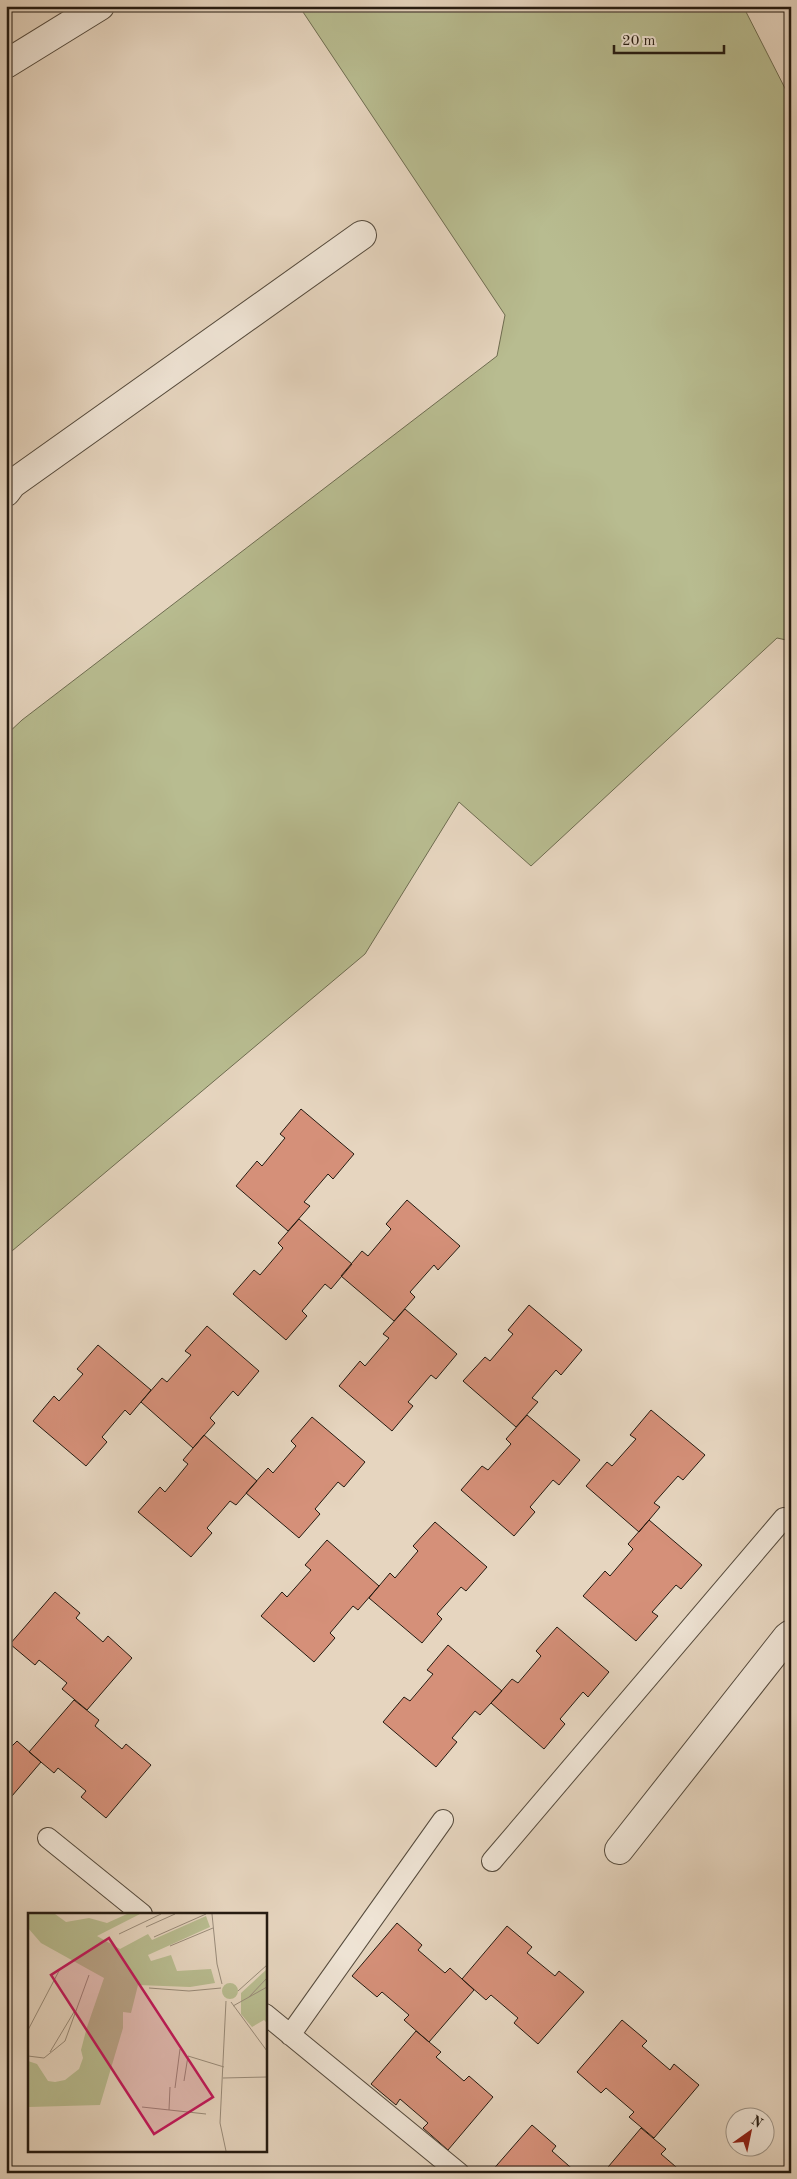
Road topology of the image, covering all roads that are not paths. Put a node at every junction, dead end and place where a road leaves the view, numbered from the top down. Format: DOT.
graph roads {
  1 [pos="100,6"];
  2 [pos="6,64"];
  3 [pos="362,235"];
  4 [pos="8,487"];
  5 [pos="784,1518"];
  6 [pos="791,1634"];
  7 [pos="443,1820"];
  8 [pos="48,1838"];
  9 [pos="619,1850"];
  10 [pos="492,1861"];
  11 [pos="141,1913"];
  12 [pos="266,2015"];
  13 [pos="290,2035"];
  14 [pos="459,2173"];
  1 -- 2 [label="street"];
  3 -- 4 [label="street"];
  5 -- 10 [label="lane"];
  6 -- 9 [label="street"];
  7 -- 13 [label="lane"];
  8 -- 11 [label="lane"];
  12 -- 13 [label="lane"];
  13 -- 14 [label="lane"];
}
